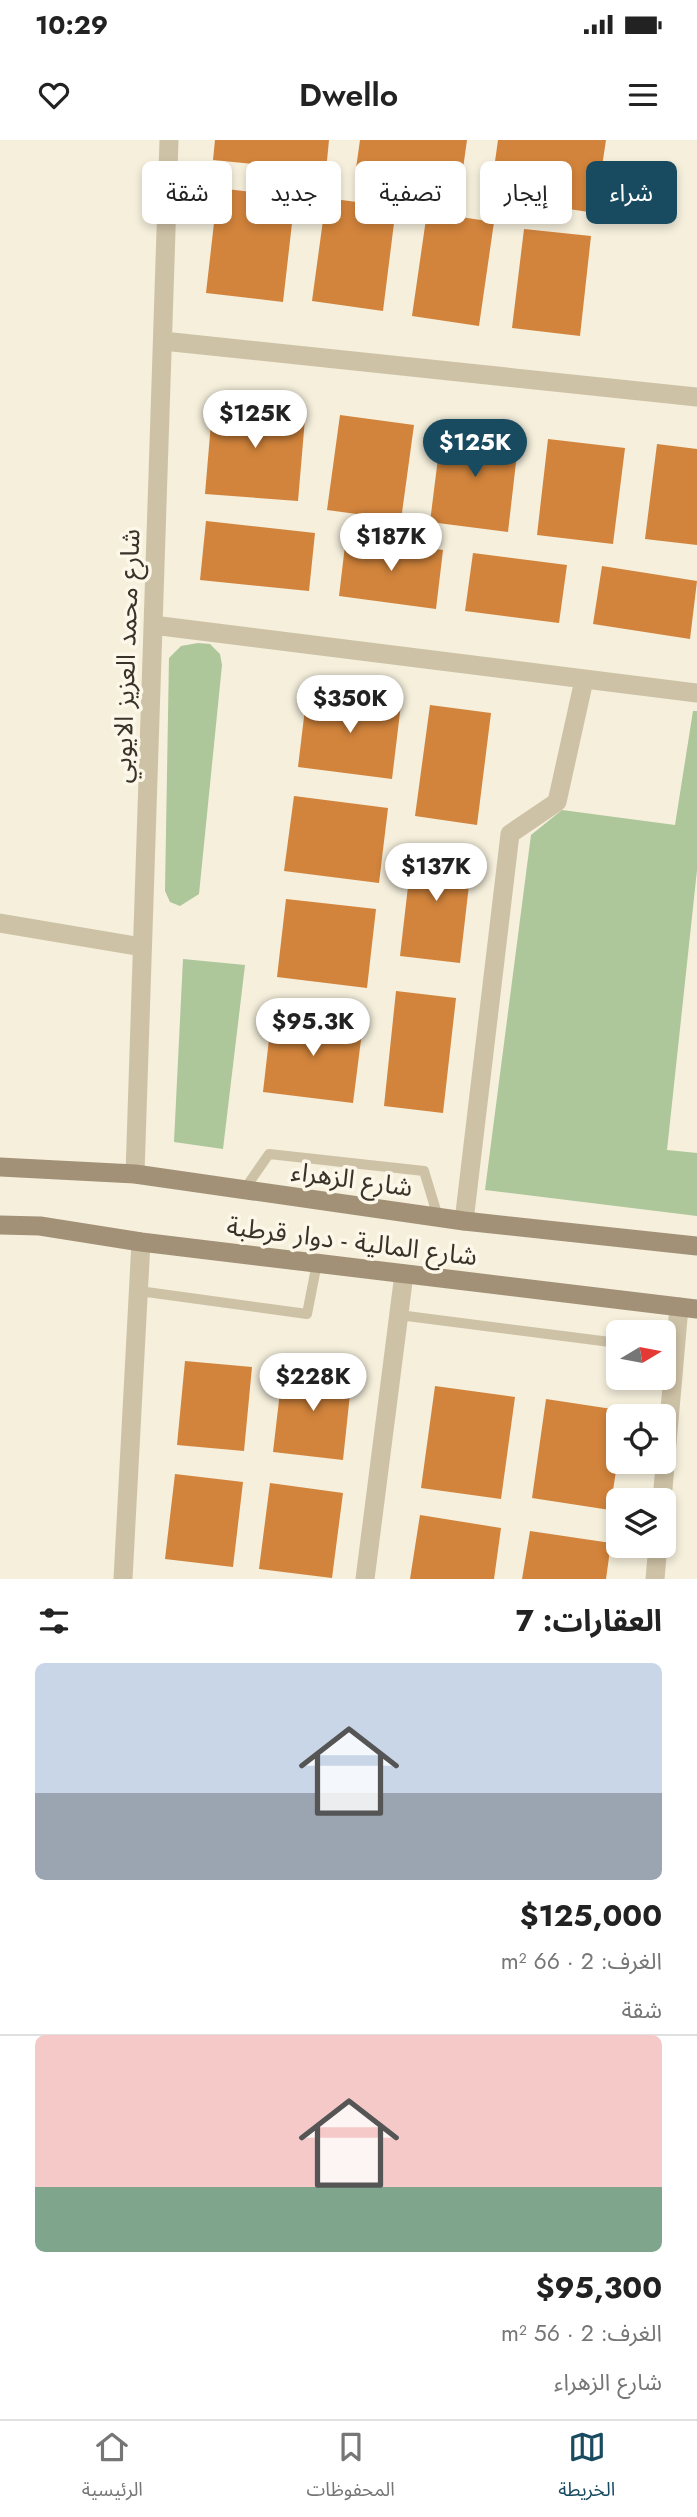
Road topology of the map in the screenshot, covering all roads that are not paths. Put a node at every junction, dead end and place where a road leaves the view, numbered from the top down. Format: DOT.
graph roads {
  1 [pos="169,140"];
  2 [pos="163,341"];
  3 [pos="697,397"];
  4 [pos="153,625"];
  5 [pos="584,680"];
  6 [pos="697,694"];
  7 [pos="0,923"];
  8 [pos="142,947"];
  9 [pos="0,1167"];
  10 [pos="135,1174"];
  11 [pos="244,1191"];
  12 [pos="438,1217"];
  13 [pos="464,1221"];
  14 [pos="0,1225"];
  15 [pos="141,1241"];
  16 [pos="697,1247"];
  17 [pos="317,1263"];
  18 [pos="404,1274"];
  19 [pos="139,1291"];
  20 [pos="688,1308"];
  21 [pos="399,1315"];
  22 [pos="676,1335"];
  23 [pos="606,1341"];
  24 [pos="667,1390"];
  25 [pos="663,1488"];
  26 [pos="657,1558"];
  27 [pos="123,1579"];
  28 [pos="365,1579"];
  29 [pos="655,1579"];
  1 -- 2 [label="street, شارع محمد العزيز الايوبي"];
  2 -- 3 [label="street"];
  2 -- 4 [label="street, شارع محمد العزيز الايوبي"];
  4 -- 5 [label="street"];
  4 -- 8 [label="street, شارع محمد العزيز الايوبي"];
  5 -- 6 [label="street"];
  5 -- 13 [label="street"];
  7 -- 8 [label="street"];
  8 -- 10 [label="street, شارع محمد العزيز الايوبي"];
  9 -- 10 [label="main road, شارع الزهراء"];
  10 -- 11 [label="main road, شارع الزهراء"];
  11 -- 12 [label="main road, شارع الزهراء"];
  11 -- 12 [label="lane"];
  12 -- 13 [label="main road, شارع الزهراء"];
  13 -- 16 [label="main road, شارع الزهراء"];
  14 -- 15 [label="main road, شارع المالية - دوار قرطبة"];
  15 -- 17 [label="main road, شارع المالية - دوار قرطبة"];
  15 -- 19 [label="street"];
  17 -- 18 [label="main road, شارع المالية - دوار قرطبة"];
  17 -- 19 [label="lane"];
  18 -- 20 [label="main road, شارع المالية - دوار قرطبة"];
  18 -- 21 [label="street"];
  19 -- 27 [label="street"];
  20 -- 22 [label="street"];
  21 -- 23 [label="lane"];
  21 -- 28 [label="street"];
  24 -- 25 [label="street"];
  26 -- 29 [label="street"];
}
